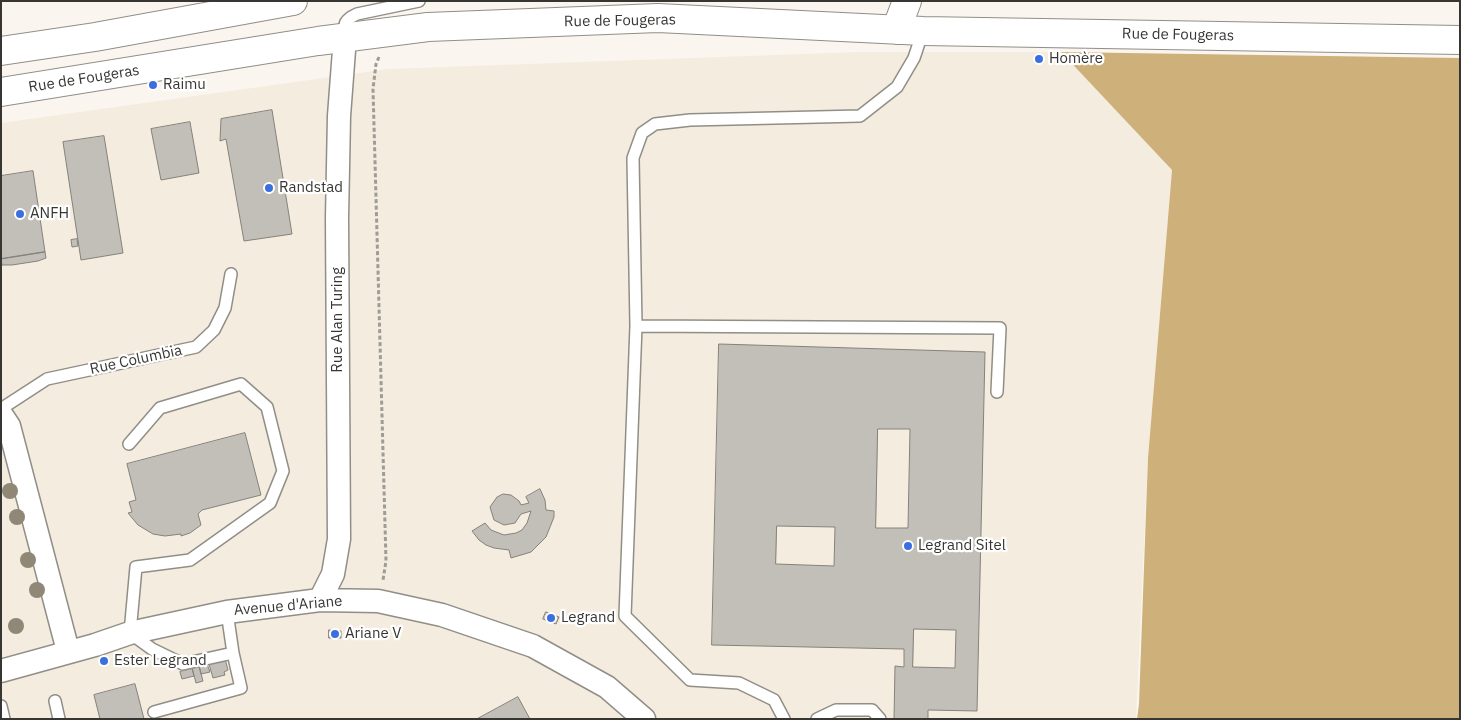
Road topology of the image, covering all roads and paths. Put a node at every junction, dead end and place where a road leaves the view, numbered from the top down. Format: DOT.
graph roads {
  1 [pos="293,1"];
  2 [pos="419,1"];
  3 [pos="907,1"];
  4 [pos="896,30"];
  5 [pos="923,31"];
  6 [pos="390,32"];
  7 [pos="95,37"];
  8 [pos="344,37"];
  9 [pos="1,40"];
  10 [pos="1460,40"];
  11 [pos="1,51"];
  12 [pos="1,92"];
  13 [pos="231,274"];
  14 [pos="636,326"];
  15 [pos="997,392"];
  16 [pos="1,410"];
  17 [pos="1,414"];
  18 [pos="129,444"];
  19 [pos="320,600"];
  20 [pos="378,601"];
  21 [pos="227,612"];
  22 [pos="130,633"];
  23 [pos="68,652"];
  24 [pos="233,653"];
  25 [pos="1,670"];
  26 [pos="55,701"];
  27 [pos="1,706"];
  28 [pos="154,712"];
  29 [pos="4,719"];
  30 [pos="59,719"];
  31 [pos="644,719"];
  32 [pos="784,719"];
  33 [pos="817,719"];
  34 [pos="880,719"];
  1 -- 7 [label="main road"];
  2 -- 8 [label="lane"];
  3 -- 4 [label="main road"];
  4 -- 5 [label="main road, Rue de Fougeras"];
  4 -- 6 [label="main road, Rue de Fougeras"];
  5 -- 10 [label="main road, Rue de Fougeras"];
  5 -- 14 [label="lane"];
  6 -- 8 [label="main road, Rue de Fougeras"];
  6 -- 20 [label="path"];
  7 -- 9 [label="main road"];
  7 -- 11 [label="main road"];
  8 -- 12 [label="main road, Rue de Fougeras"];
  8 -- 19 [label="street, Rue Alan Turing"];
  13 -- 16 [label="lane, Rue Columbia"];
  14 -- 15 [label="lane"];
  14 -- 32 [label="lane"];
  17 -- 23 [label="street"];
  18 -- 22 [label="lane"];
  19 -- 20 [label="street, Avenue d'Ariane"];
  19 -- 21 [label="street, Avenue d'Ariane"];
  20 -- 31 [label="street, Avenue d'Ariane"];
  21 -- 22 [label="street, Avenue d'Ariane"];
  21 -- 24 [label="lane"];
  22 -- 23 [label="street, Avenue d'Ariane"];
  22 -- 24 [label="lane"];
  23 -- 25 [label="street, Avenue d'Ariane"];
  24 -- 28 [label="lane"];
  26 -- 30 [label="lane"];
  27 -- 29 [label="lane"];
  33 -- 34 [label="lane"];
}
